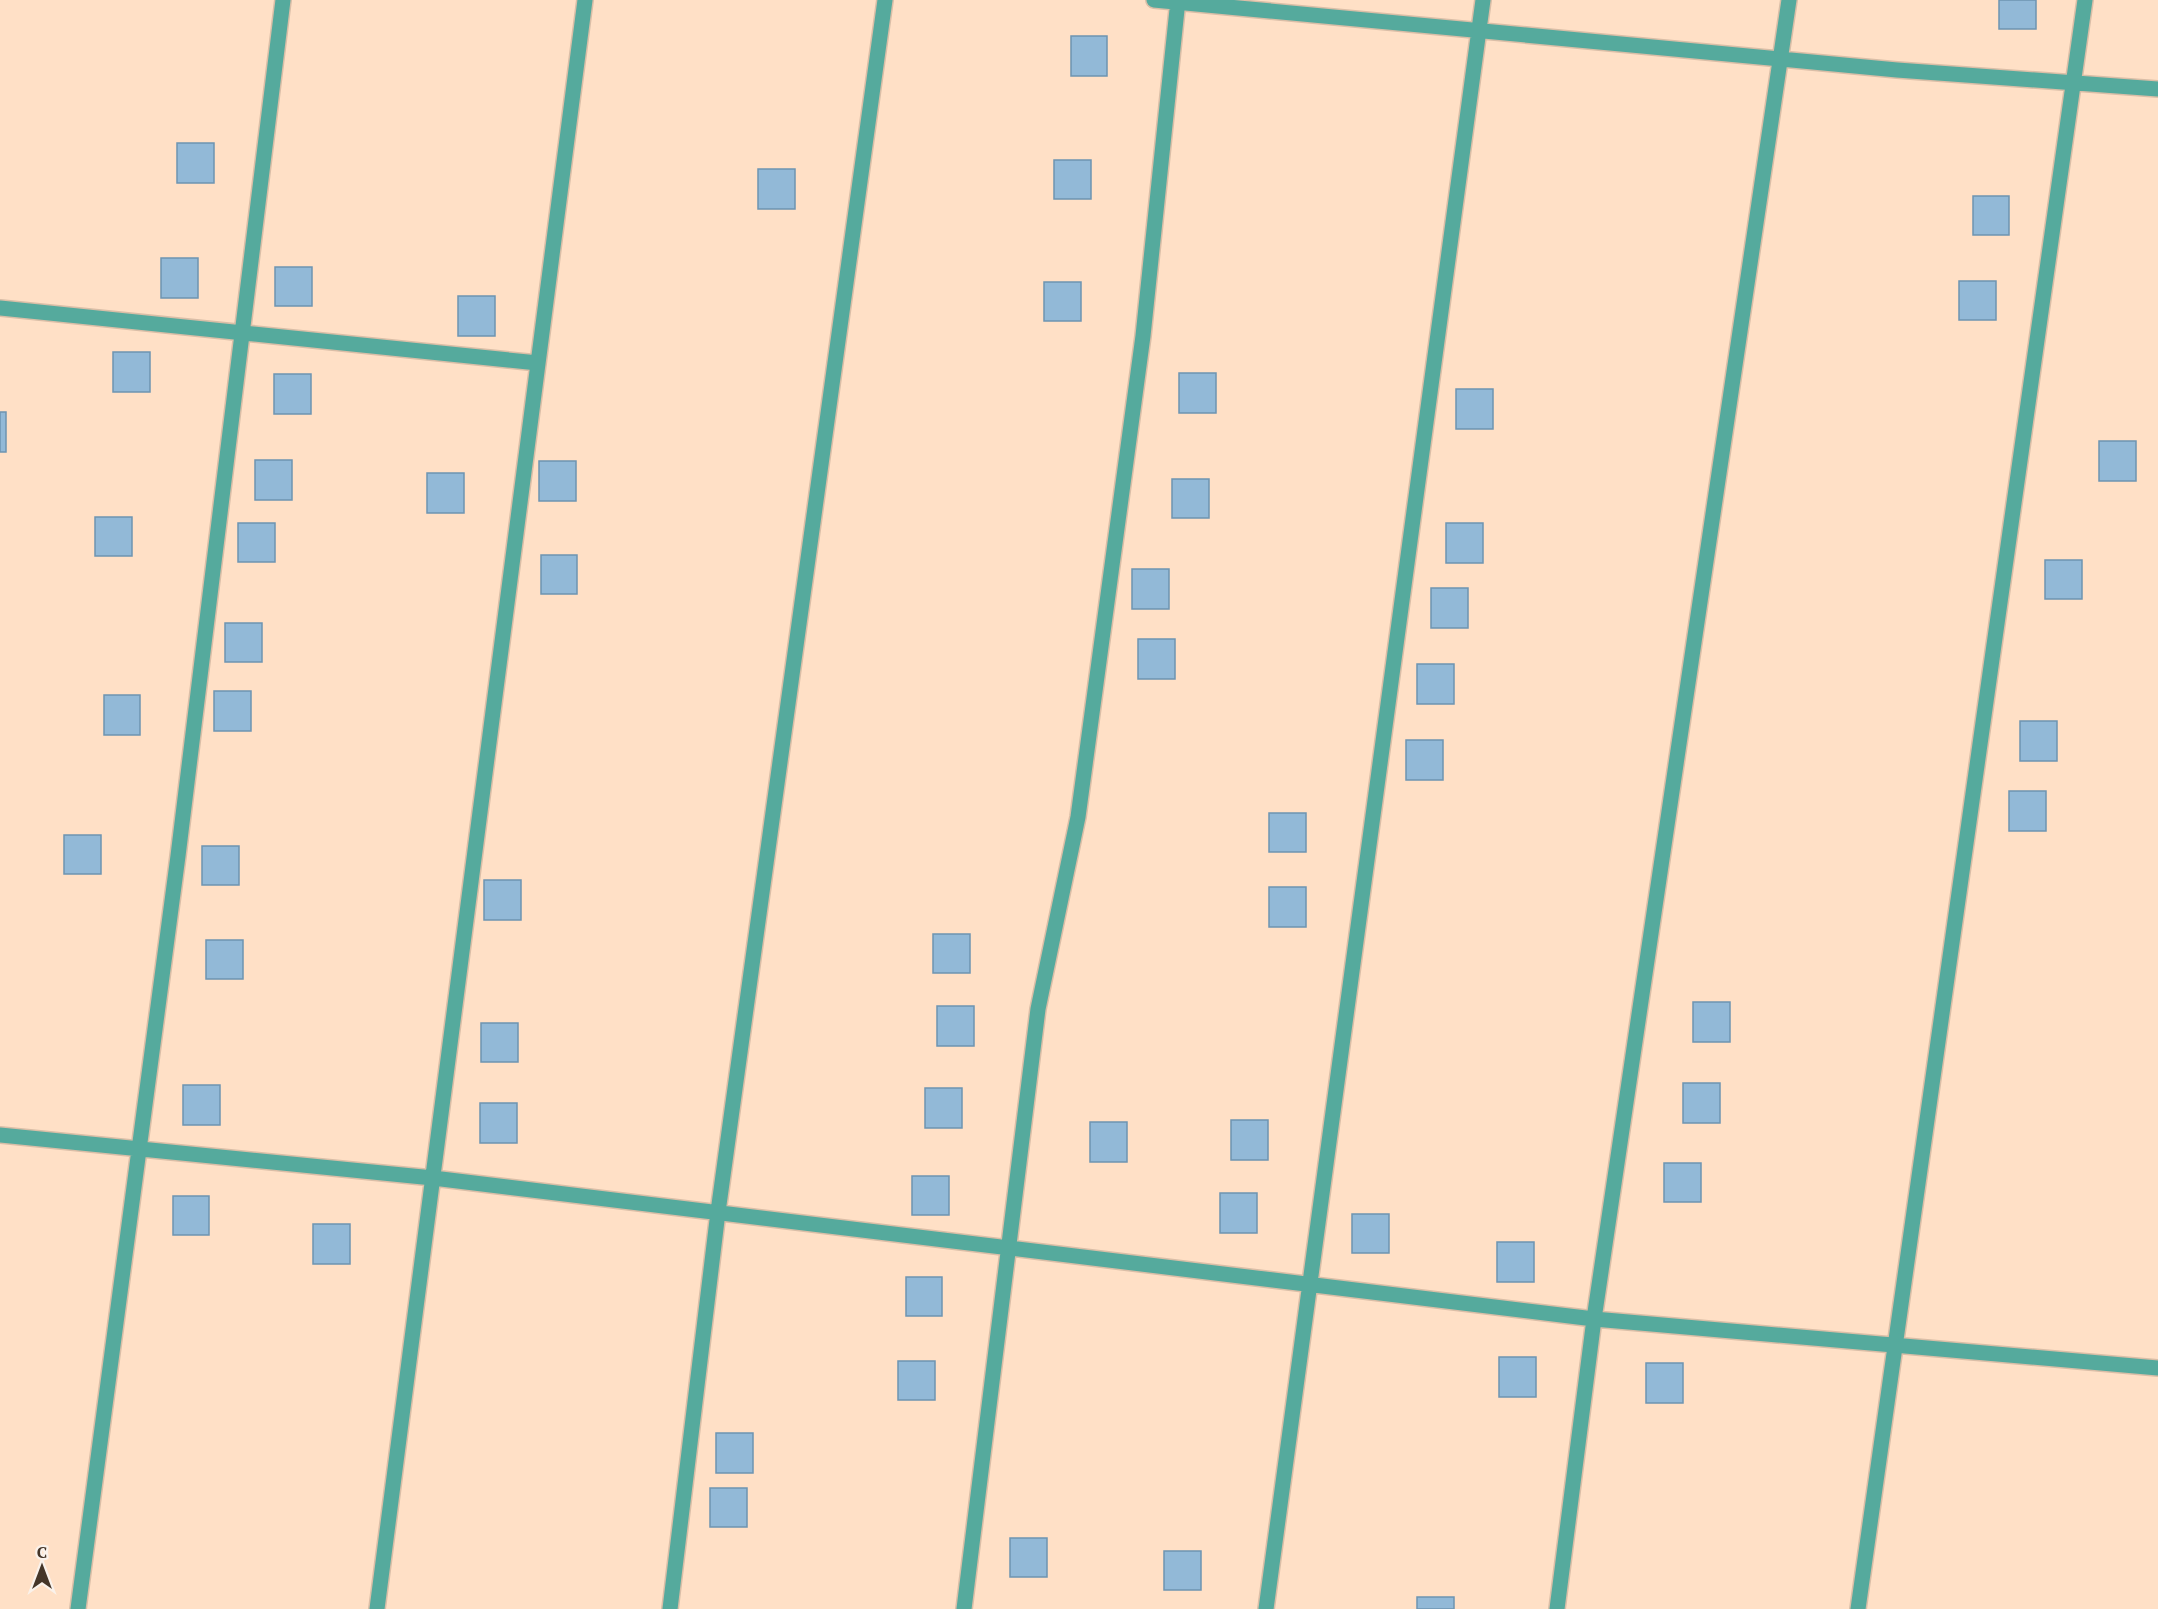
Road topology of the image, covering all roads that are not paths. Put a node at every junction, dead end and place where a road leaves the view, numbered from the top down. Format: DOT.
graph roads {
  1 [pos="283,0"];
  2 [pos="585,0"];
  3 [pos="885,0"];
  4 [pos="1154,0"];
  5 [pos="1483,0"];
  6 [pos="1789,0"];
  7 [pos="2085,0"];
  8 [pos="1177,1"];
  9 [pos="1478,31"];
  10 [pos="1780,59"];
  11 [pos="2072,83"];
  12 [pos="2158,89"];
  13 [pos="0,308"];
  14 [pos="240,332"];
  15 [pos="538,363"];
  16 [pos="0,1136"];
  17 [pos="140,1150"];
  18 [pos="433,1179"];
  19 [pos="718,1212"];
  20 [pos="1008,1249"];
  21 [pos="1308,1285"];
  22 [pos="1594,1319"];
  23 [pos="1896,1347"];
  24 [pos="2158,1368"];
  25 [pos="78,1609"];
  26 [pos="376,1609"];
  27 [pos="670,1609"];
  28 [pos="964,1609"];
  29 [pos="1266,1609"];
  30 [pos="1557,1609"];
  31 [pos="1858,1609"];
  1 -- 14 [label="street"];
  2 -- 15 [label="street"];
  3 -- 19 [label="street"];
  4 -- 8 [label="street"];
  5 -- 9 [label="street"];
  6 -- 10 [label="street"];
  7 -- 11 [label="street"];
  8 -- 9 [label="street"];
  8 -- 20 [label="street"];
  9 -- 10 [label="street"];
  9 -- 21 [label="street"];
  10 -- 11 [label="street"];
  10 -- 22 [label="street"];
  11 -- 12 [label="street"];
  11 -- 23 [label="street"];
  13 -- 14 [label="street"];
  14 -- 15 [label="street"];
  14 -- 17 [label="street"];
  15 -- 18 [label="street"];
  16 -- 17 [label="street"];
  17 -- 18 [label="street"];
  17 -- 25 [label="street"];
  18 -- 19 [label="street"];
  18 -- 26 [label="street"];
  19 -- 20 [label="street"];
  19 -- 27 [label="street"];
  20 -- 21 [label="street"];
  20 -- 28 [label="street"];
  21 -- 22 [label="street"];
  21 -- 29 [label="street"];
  22 -- 23 [label="street"];
  22 -- 30 [label="street"];
  23 -- 24 [label="street"];
  23 -- 31 [label="street"];
}
